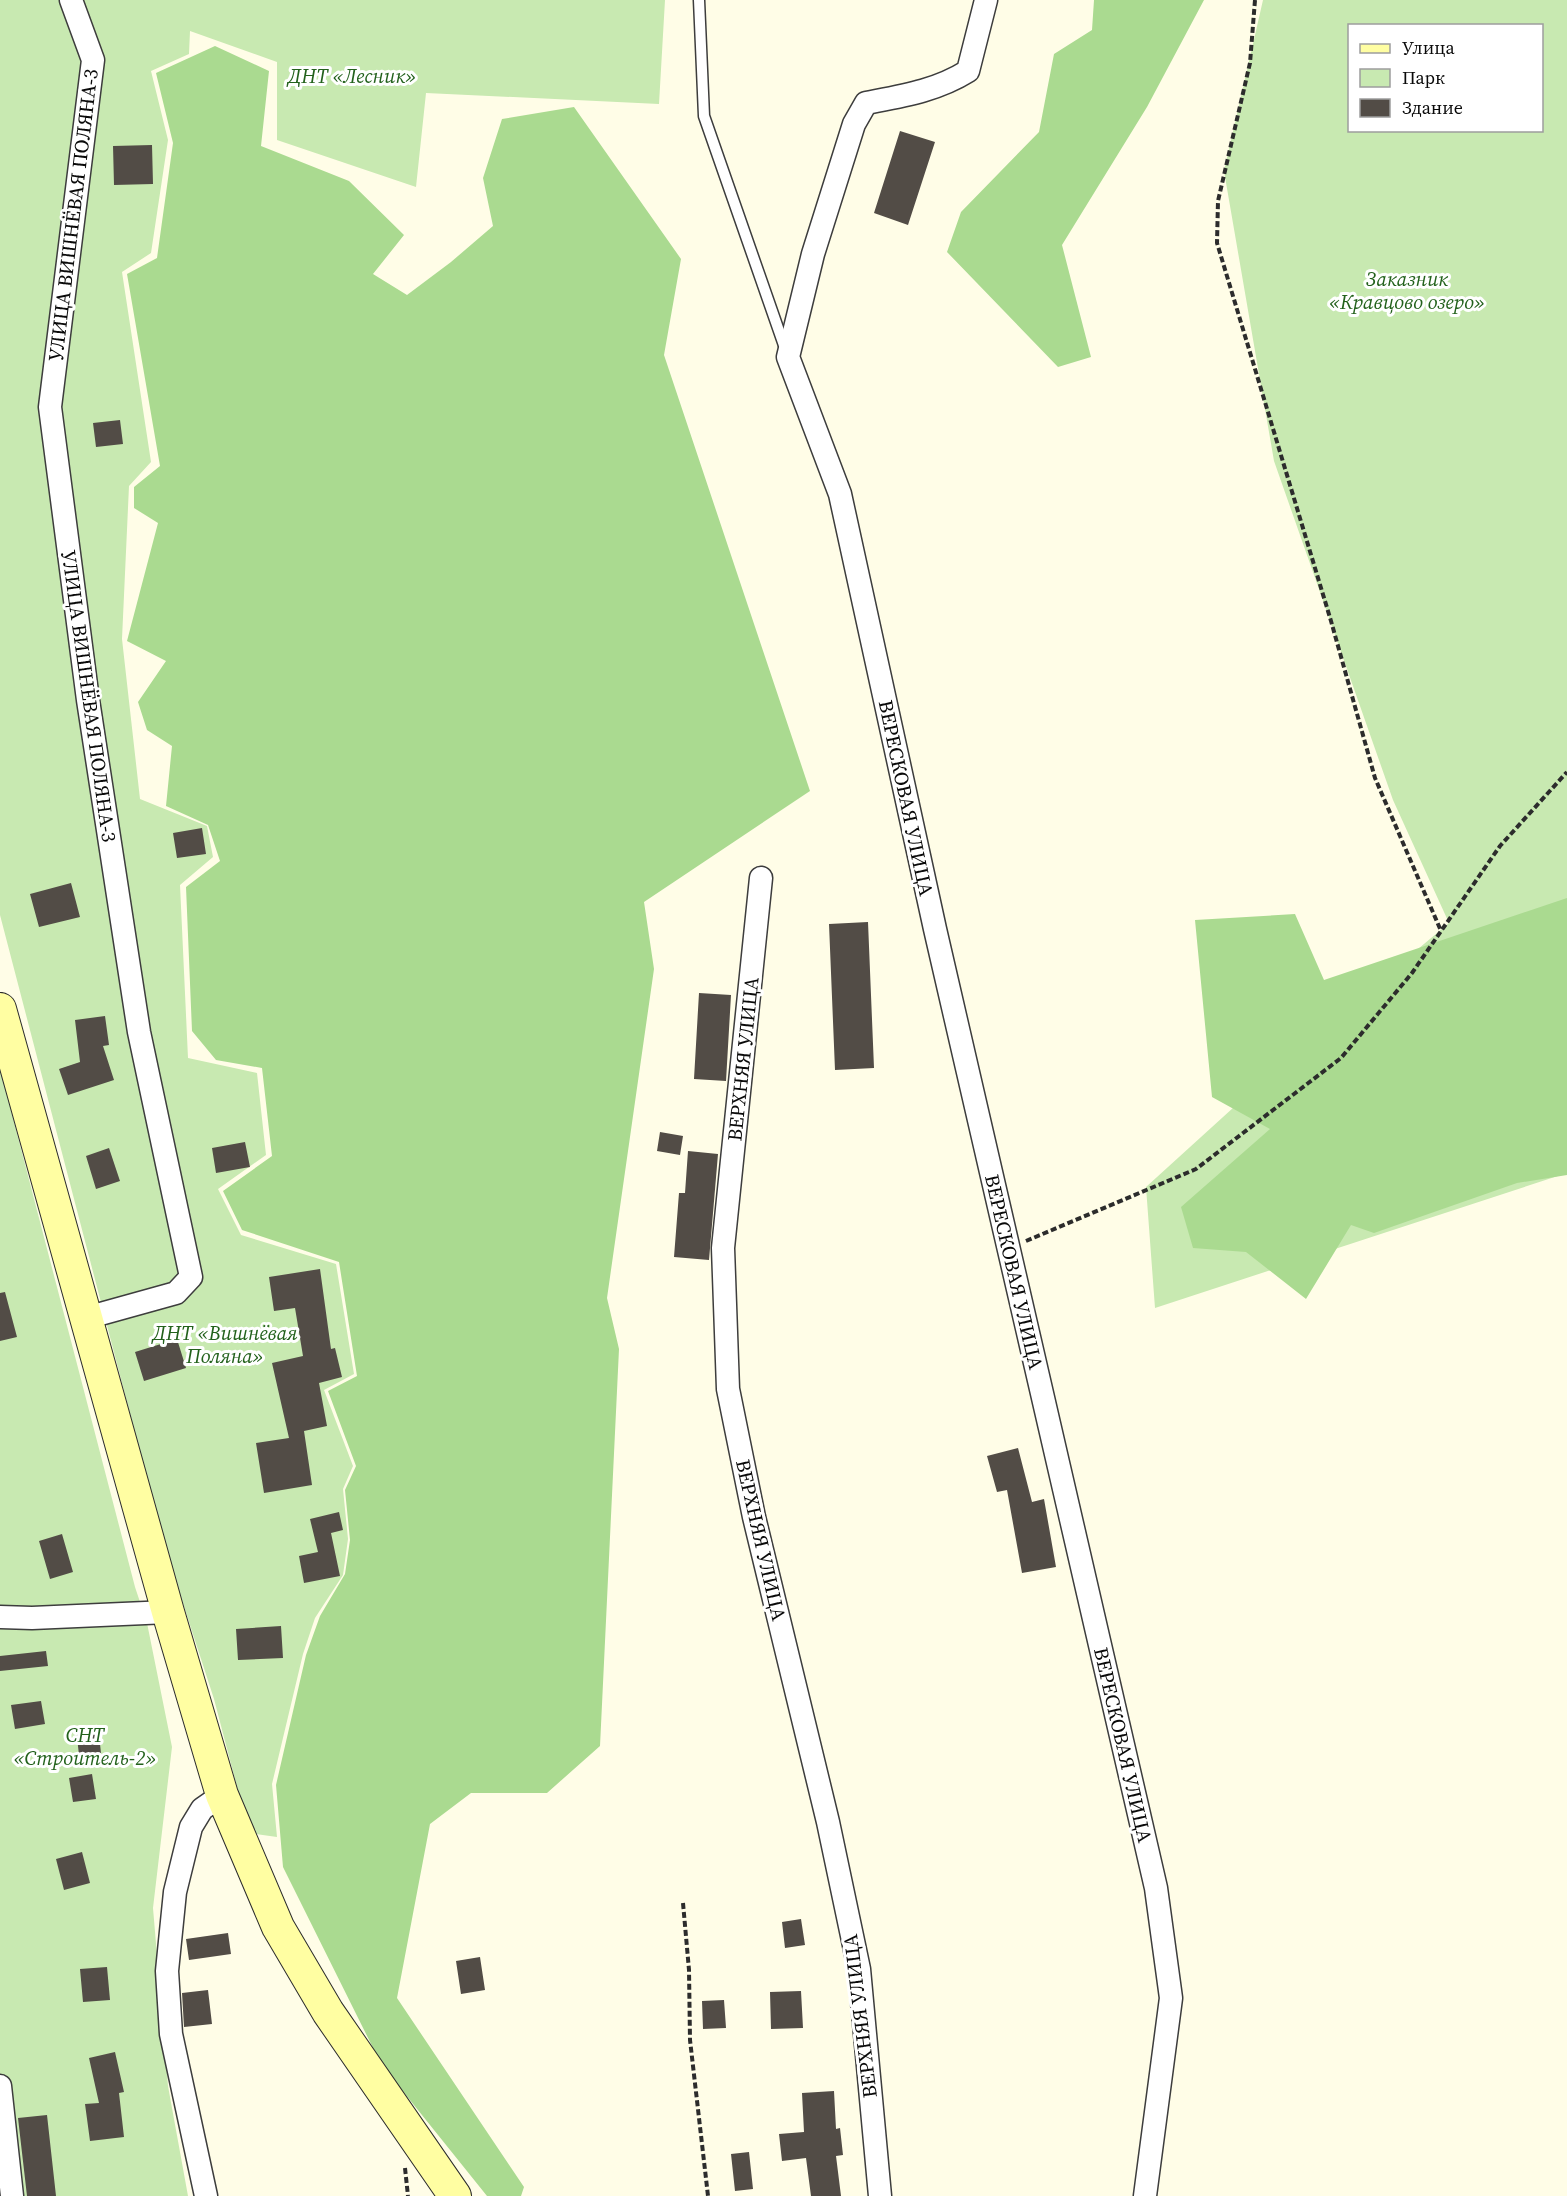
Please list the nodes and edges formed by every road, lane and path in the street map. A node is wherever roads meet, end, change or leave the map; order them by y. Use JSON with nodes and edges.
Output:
{"nodes":[{"id":1,"x":71,"y":0,"type":"edge"},
{"id":2,"x":699,"y":0,"type":"edge"},
{"id":3,"x":986,"y":0,"type":"edge"},
{"id":4,"x":1255,"y":0,"type":"edge"},
{"id":5,"x":788,"y":357,"type":"junction"},
{"id":6,"x":1567,"y":772,"type":"edge"},
{"id":7,"x":761,"y":878,"type":"dead end"},
{"id":8,"x":1441,"y":931,"type":"junction"},
{"id":9,"x":0,"y":1010,"type":"edge"},
{"id":10,"x":1009,"y":1248,"type":"junction"},
{"id":11,"x":86,"y":1318,"type":"junction"},
{"id":12,"x":168,"y":1612,"type":"junction"},
{"id":13,"x":0,"y":1617,"type":"edge"},
{"id":14,"x":222,"y":1795,"type":"junction"},
{"id":15,"x":683,"y":1903,"type":"dead end"},
{"id":16,"x":0,"y":2086,"type":"edge"},
{"id":17,"x":12,"y":2196,"type":"edge"},
{"id":18,"x":206,"y":2196,"type":"edge"},
{"id":19,"x":455,"y":2196,"type":"edge"},
{"id":20,"x":708,"y":2196,"type":"edge"},
{"id":21,"x":879,"y":2196,"type":"edge"},
{"id":22,"x":1145,"y":2196,"type":"edge"}],
"edges":[{"from":1,"to":11,"type":"street","name":"УЛИЦА ВИШНЁВАЯ ПОЛЯНА-3"},
{"from":2,"to":5,"type":"lane"},
{"from":3,"to":5,"type":"street"},
{"from":4,"to":8,"type":"path"},
{"from":5,"to":10,"type":"street","name":"ВЕРЕСКОВАЯ УЛИЦА"},
{"from":6,"to":8,"type":"path"},
{"from":7,"to":21,"type":"street","name":"ВЕРХНЯЯ УЛИЦА"},
{"from":8,"to":10,"type":"path"},
{"from":9,"to":11,"type":"main road"},
{"from":10,"to":22,"type":"street","name":"ВЕРЕСКОВАЯ УЛИЦА"},
{"from":11,"to":12,"type":"main road"},
{"from":12,"to":13,"type":"street"},
{"from":12,"to":14,"type":"main road"},
{"from":14,"to":18,"type":"street"},
{"from":14,"to":19,"type":"main road"},
{"from":15,"to":20,"type":"path"},
{"from":16,"to":17,"type":"street"}]}
